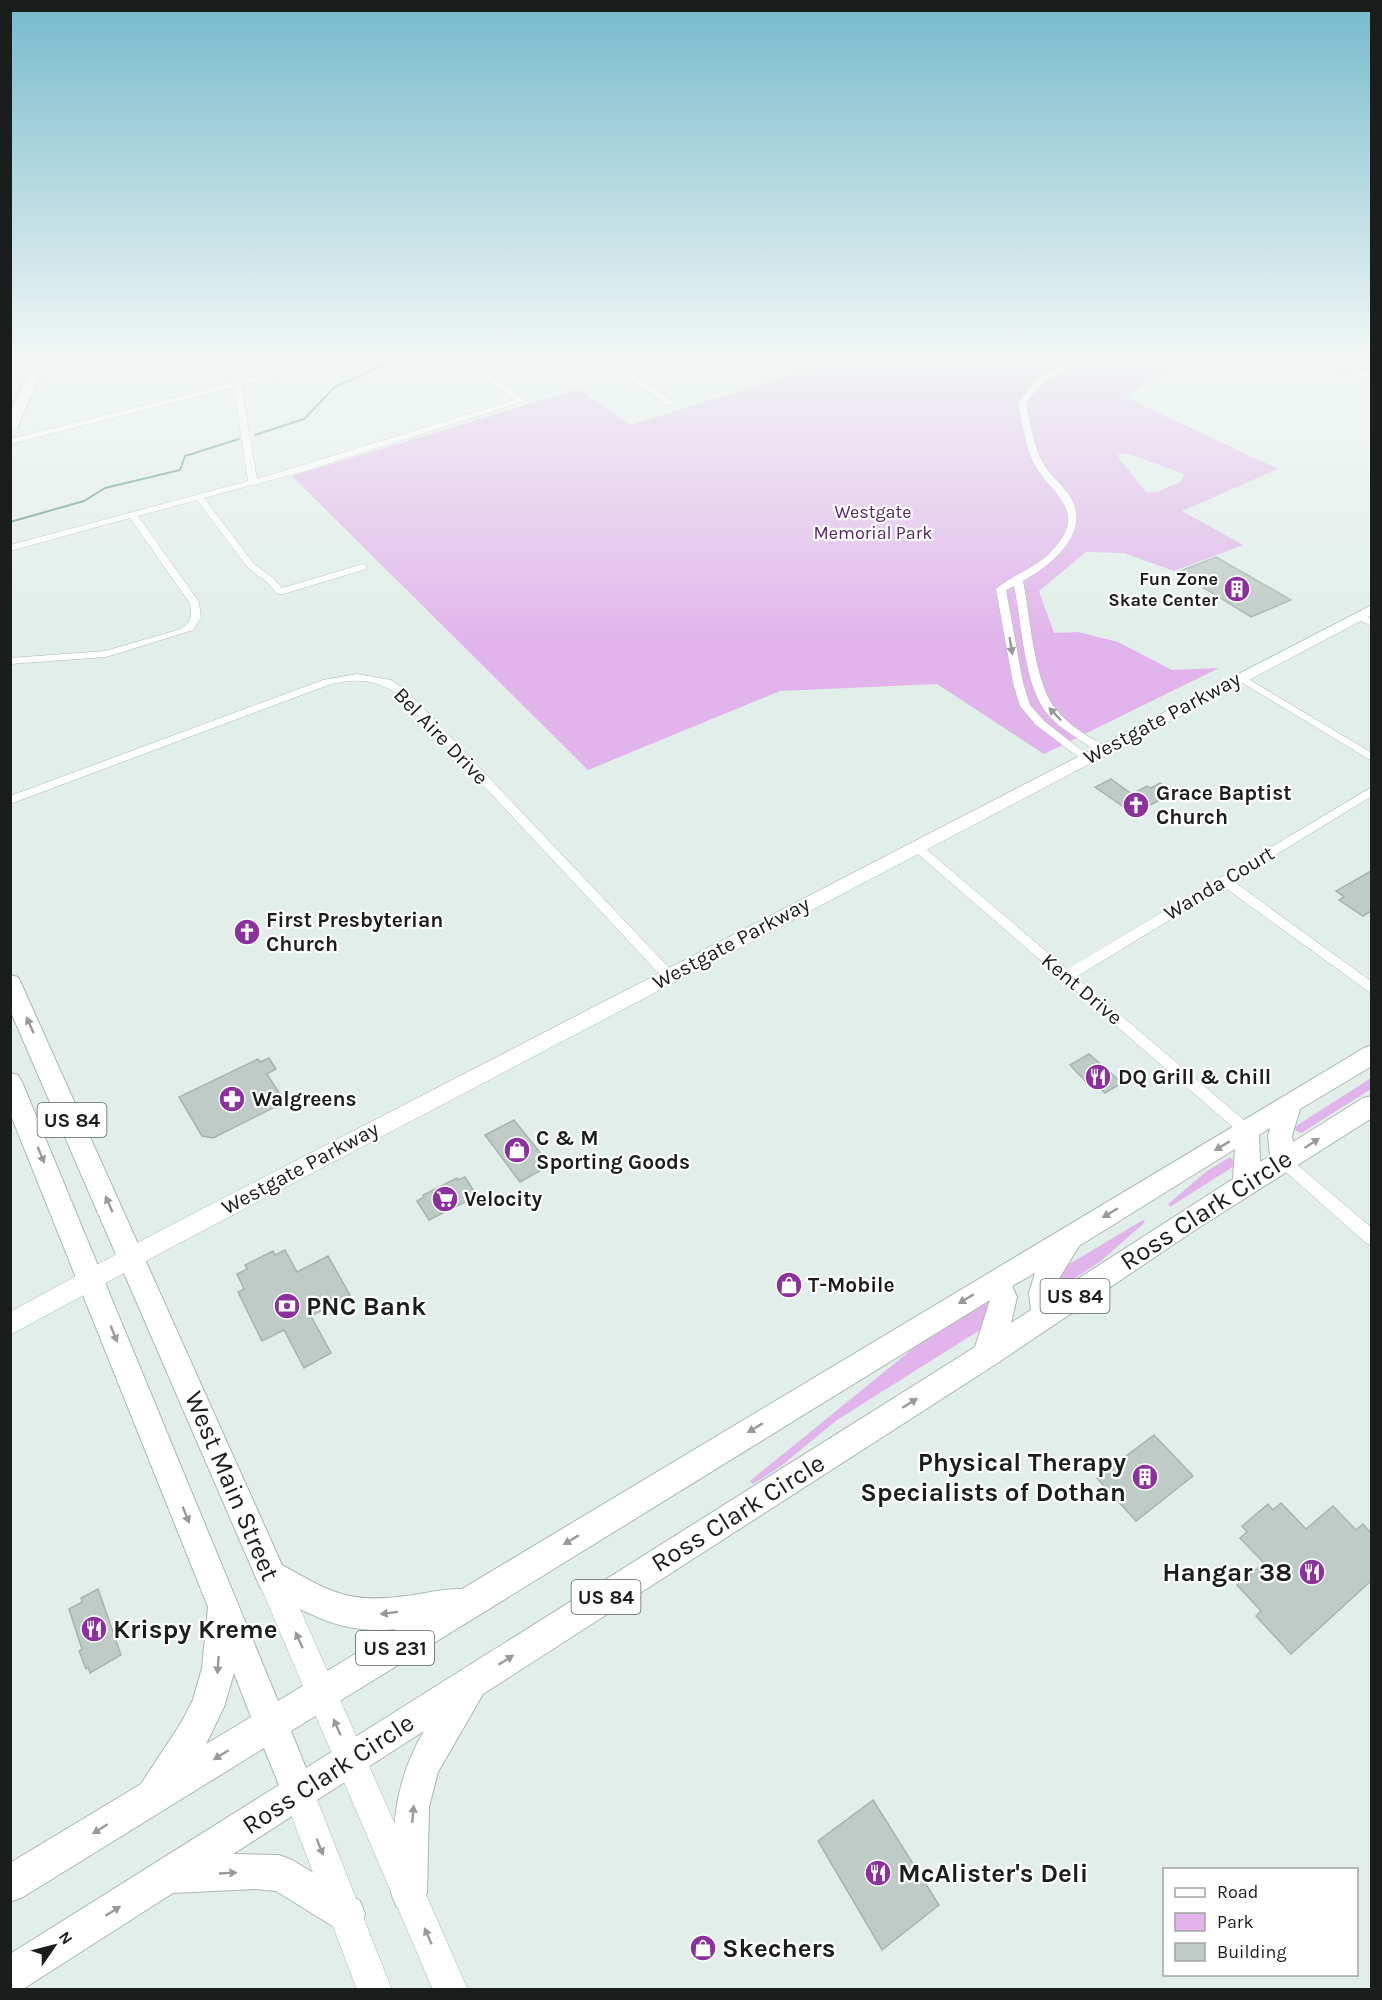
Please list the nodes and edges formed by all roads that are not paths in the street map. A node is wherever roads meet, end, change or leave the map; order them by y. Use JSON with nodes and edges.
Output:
{"nodes":[{"id":1,"x":248,"y":451,"type":"edge"},
{"id":2,"x":362,"y":451,"type":"edge"},
{"id":3,"x":1035,"y":451,"type":"edge"},
{"id":4,"x":253,"y":482,"type":"junction"},
{"id":5,"x":199,"y":497,"type":"junction"},
{"id":6,"x":132,"y":515,"type":"junction"},
{"id":7,"x":10,"y":548,"type":"edge"},
{"id":8,"x":363,"y":567,"type":"dead end"},
{"id":9,"x":1018,"y":581,"type":"junction"},
{"id":10,"x":1367,"y":616,"type":"edge"},
{"id":11,"x":10,"y":661,"type":"edge"},
{"id":12,"x":1240,"y":677,"type":"junction"},
{"id":13,"x":1102,"y":749,"type":"junction"},
{"id":14,"x":1085,"y":758,"type":"junction"},
{"id":15,"x":1371,"y":758,"type":"edge"},
{"id":16,"x":1371,"y":791,"type":"edge"},
{"id":17,"x":10,"y":800,"type":"edge"},
{"id":18,"x":916,"y":847,"type":"junction"},
{"id":19,"x":1223,"y":880,"type":"junction"},
{"id":20,"x":669,"y":976,"type":"junction"},
{"id":21,"x":1067,"y":976,"type":"junction"},
{"id":22,"x":10,"y":983,"type":"edge"},
{"id":23,"x":1371,"y":988,"type":"edge"},
{"id":24,"x":1371,"y":1054,"type":"edge"},
{"id":25,"x":10,"y":1082,"type":"edge"},
{"id":26,"x":1290,"y":1104,"type":"junction"},
{"id":27,"x":1371,"y":1105,"type":"edge"},
{"id":28,"x":1247,"y":1131,"type":"junction"},
{"id":29,"x":1283,"y":1161,"type":"junction"},
{"id":30,"x":1245,"y":1185,"type":"junction"},
{"id":31,"x":1070,"y":1237,"type":"junction"},
{"id":32,"x":1371,"y":1238,"type":"edge"},
{"id":33,"x":133,"y":1257,"type":"junction"},
{"id":34,"x":92,"y":1280,"type":"junction"},
{"id":35,"x":996,"y":1281,"type":"junction"},
{"id":36,"x":1046,"y":1315,"type":"junction"},
{"id":37,"x":10,"y":1323,"type":"edge"},
{"id":38,"x":986,"y":1354,"type":"junction"},
{"id":39,"x":271,"y":1576,"type":"junction"},
{"id":40,"x":468,"y":1603,"type":"junction"},
{"id":41,"x":223,"y":1606,"type":"junction"},
{"id":42,"x":472,"y":1682,"type":"junction"},
{"id":43,"x":322,"y":1693,"type":"junction"},
{"id":44,"x":271,"y":1724,"type":"junction"},
{"id":45,"x":351,"y":1760,"type":"junction"},
{"id":46,"x":299,"y":1793,"type":"junction"},
{"id":47,"x":150,"y":1798,"type":"junction"},
{"id":48,"x":170,"y":1875,"type":"junction"},
{"id":49,"x":10,"y":1884,"type":"edge"},
{"id":50,"x":409,"y":1893,"type":"junction"},
{"id":51,"x":347,"y":1914,"type":"junction"},
{"id":52,"x":10,"y":1976,"type":"edge"},
{"id":53,"x":375,"y":1989,"type":"edge"},
{"id":54,"x":451,"y":1989,"type":"edge"}],
"edges":[{"from":1,"to":4,"type":"street"},
{"from":2,"to":4,"type":"street"},
{"from":3,"to":9,"type":"street"},
{"from":4,"to":5,"type":"street"},
{"from":5,"to":6,"type":"street"},
{"from":5,"to":8,"type":"street"},
{"from":6,"to":7,"type":"street"},
{"from":6,"to":11,"type":"street"},
{"from":13,"to":9,"type":"street","one_way":true},
{"from":9,"to":14,"type":"street","one_way":true},
{"from":10,"to":12,"type":"main road","name":"Westgate Parkway"},
{"from":12,"to":13,"type":"main road","name":"Westgate Parkway"},
{"from":12,"to":15,"type":"street"},
{"from":13,"to":14,"type":"main road","name":"Westgate Parkway"},
{"from":14,"to":18,"type":"main road","name":"Westgate Parkway"},
{"from":16,"to":19,"type":"street","name":"Wanda Court"},
{"from":17,"to":20,"type":"street","name":"Bel Aire Drive"},
{"from":18,"to":20,"type":"main road","name":"Westgate Parkway"},
{"from":18,"to":21,"type":"street","name":"Kent Drive"},
{"from":19,"to":21,"type":"street","name":"Wanda Court"},
{"from":19,"to":23,"type":"street"},
{"from":20,"to":33,"type":"main road","name":"Westgate Parkway"},
{"from":21,"to":28,"type":"street","name":"Kent Drive"},
{"from":33,"to":22,"type":"highway","name":"West Main Street","number":"US 84","one_way":true},
{"from":24,"to":26,"type":"highway","name":"Ross Clark Circle","number":"US 84"},
{"from":25,"to":34,"type":"highway","number":"US 84","one_way":true},
{"from":26,"to":28,"type":"highway","name":"Ross Clark Circle","number":"US 84"},
{"from":26,"to":29,"type":"highway"},
{"from":29,"to":27,"type":"highway","name":"Ross Clark Circle","number":"US 84","one_way":true},
{"from":28,"to":30,"type":"highway"},
{"from":28,"to":31,"type":"highway","name":"Ross Clark Circle","number":"US 84","one_way":true},
{"from":29,"to":30,"type":"highway","name":"Ross Clark Circle","number":"US 84"},
{"from":29,"to":32,"type":"street"},
{"from":30,"to":36,"type":"highway","name":"Ross Clark Circle","number":"US 84"},
{"from":31,"to":35,"type":"highway","name":"Ross Clark Circle","number":"US 84"},
{"from":31,"to":36,"type":"highway"},
{"from":33,"to":34,"type":"main road","name":"Westgate Parkway"},
{"from":33,"to":39,"type":"highway","name":"West Main Street","number":"US 84"},
{"from":34,"to":37,"type":"main road","name":"Westgate Parkway"},
{"from":34,"to":41,"type":"highway","number":"US 84","one_way":true},
{"from":35,"to":38,"type":"highway"},
{"from":35,"to":40,"type":"highway","name":"Ross Clark Circle","number":"US 84","one_way":true},
{"from":36,"to":38,"type":"highway","name":"Ross Clark Circle","number":"US 84"},
{"from":42,"to":38,"type":"highway","name":"Ross Clark Circle","number":"US 84","one_way":true},
{"from":40,"to":39,"type":"highway","number":"US 84","one_way":true},
{"from":43,"to":39,"type":"main road","name":"West Main Street","one_way":true},
{"from":40,"to":43,"type":"highway","name":"Ross Clark Circle","number":"US 231"},
{"from":41,"to":44,"type":"highway","number":"US 84"},
{"from":41,"to":47,"type":"highway","one_way":true},
{"from":42,"to":45,"type":"highway","name":"Ross Clark Circle","number":"US 84"},
{"from":50,"to":42,"type":"highway","one_way":true},
{"from":43,"to":44,"type":"highway","name":"Ross Clark Circle","number":"US 231"},
{"from":45,"to":43,"type":"main road","name":"West Main Street","one_way":true},
{"from":44,"to":46,"type":"highway","number":"US 84"},
{"from":44,"to":47,"type":"highway","name":"Ross Clark Circle","number":"US 231","one_way":true},
{"from":45,"to":46,"type":"highway","name":"Ross Clark Circle","number":"US 84"},
{"from":45,"to":50,"type":"main road","name":"West Main Street"},
{"from":46,"to":48,"type":"highway","name":"Ross Clark Circle"},
{"from":46,"to":51,"type":"main road","one_way":true},
{"from":47,"to":49,"type":"highway","name":"Ross Clark Circle","number":"US 231","one_way":true},
{"from":48,"to":51,"type":"highway","one_way":true},
{"from":52,"to":48,"type":"highway","name":"Ross Clark Circle","one_way":true},
{"from":54,"to":50,"type":"main road","name":"West Main Street","one_way":true},
{"from":51,"to":53,"type":"main road"}]}
